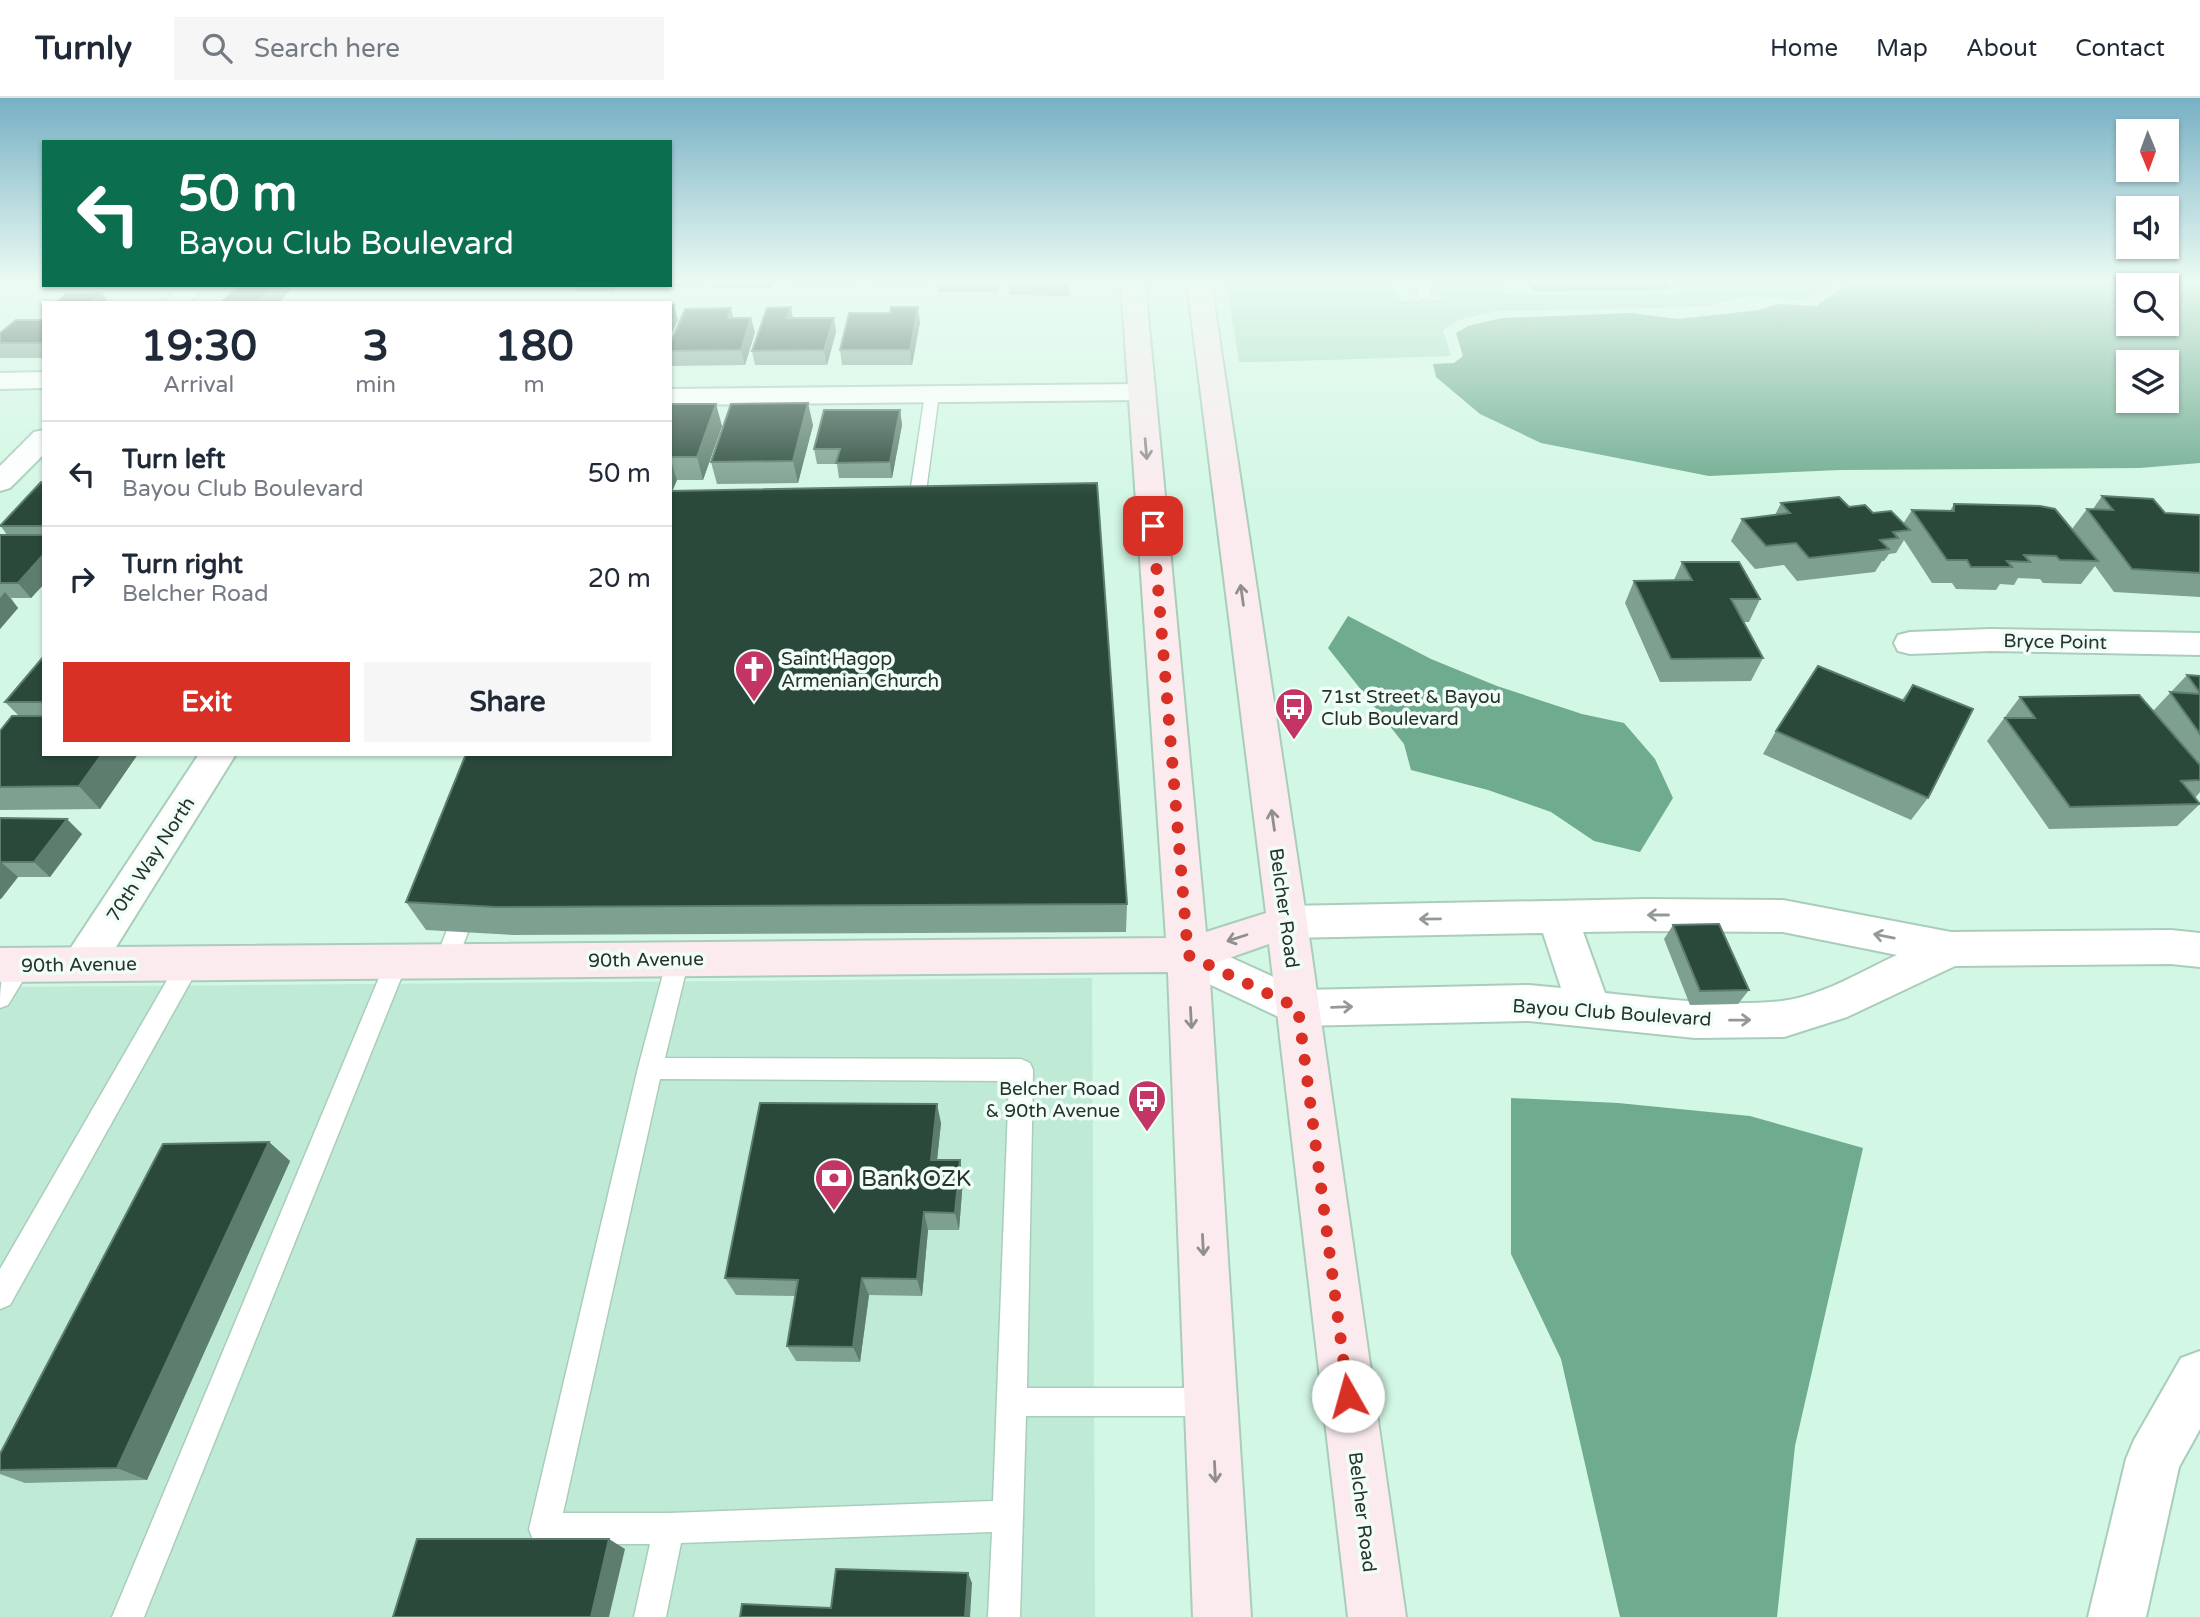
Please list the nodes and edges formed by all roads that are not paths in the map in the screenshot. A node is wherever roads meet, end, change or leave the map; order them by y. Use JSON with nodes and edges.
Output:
{"nodes":[{"id":1,"x":1139,"y":354,"type":"edge"},
{"id":2,"x":1209,"y":354,"type":"edge"},
{"id":3,"x":42,"y":380,"type":"edge"},
{"id":4,"x":0,"y":381,"type":"edge"},
{"id":5,"x":1142,"y":393,"type":"junction"},
{"id":6,"x":932,"y":394,"type":"junction"},
{"id":7,"x":672,"y":397,"type":"edge"},
{"id":8,"x":42,"y":440,"type":"edge"},
{"id":9,"x":0,"y":482,"type":"edge"},
{"id":10,"x":933,"y":529,"type":"edge"},
{"id":11,"x":1910,"y":643,"type":"dead end"},
{"id":12,"x":2200,"y":644,"type":"edge"},
{"id":13,"x":217,"y":756,"type":"edge"},
{"id":14,"x":477,"y":883,"type":"edge"},
{"id":15,"x":1559,"y":917,"type":"junction"},
{"id":16,"x":1287,"y":922,"type":"junction"},
{"id":17,"x":1951,"y":949,"type":"junction"},
{"id":18,"x":2200,"y":950,"type":"edge"},
{"id":19,"x":1188,"y":955,"type":"junction"},
{"id":20,"x":678,"y":959,"type":"junction"},
{"id":21,"x":397,"y":961,"type":"junction"},
{"id":22,"x":446,"y":961,"type":"junction"},
{"id":23,"x":189,"y":963,"type":"junction"},
{"id":24,"x":83,"y":964,"type":"junction"},
{"id":25,"x":11,"y":965,"type":"edge"},
{"id":26,"x":0,"y":998,"type":"edge"},
{"id":27,"x":1298,"y":1008,"type":"junction"},
{"id":28,"x":1588,"y":1009,"type":"junction"},
{"id":29,"x":650,"y":1068,"type":"junction"},
{"id":30,"x":0,"y":1295,"type":"edge"},
{"id":31,"x":2200,"y":1377,"type":"edge"},
{"id":32,"x":1012,"y":1402,"type":"junction"},
{"id":33,"x":1211,"y":1402,"type":"junction"},
{"id":34,"x":1007,"y":1516,"type":"junction"},
{"id":35,"x":669,"y":1528,"type":"junction"},
{"id":36,"x":128,"y":1617,"type":"edge"},
{"id":37,"x":650,"y":1617,"type":"edge"},
{"id":38,"x":1004,"y":1617,"type":"edge"},
{"id":39,"x":1222,"y":1617,"type":"edge"},
{"id":40,"x":1377,"y":1617,"type":"edge"},
{"id":41,"x":2117,"y":1617,"type":"edge"}],
"edges":[{"from":1,"to":5,"type":"main road"},
{"from":16,"to":2,"type":"main road","name":"Belcher Road","one_way":true},
{"from":3,"to":4,"type":"street"},
{"from":5,"to":6,"type":"street"},
{"from":5,"to":19,"type":"main road","one_way":true},
{"from":6,"to":7,"type":"street"},
{"from":6,"to":10,"type":"lane"},
{"from":8,"to":9,"type":"street"},
{"from":11,"to":12,"type":"street","name":"Bryce Point"},
{"from":13,"to":24,"type":"street","name":"70th Way North"},
{"from":14,"to":22,"type":"lane"},
{"from":15,"to":16,"type":"street","name":"Bayou Club Boulevard","one_way":true},
{"from":17,"to":15,"type":"street","name":"Bayou Club Boulevard","one_way":true},
{"from":15,"to":28,"type":"street"},
{"from":16,"to":19,"type":"main road","name":"90th Avenue","one_way":true},
{"from":16,"to":27,"type":"main road","name":"Belcher Road"},
{"from":17,"to":18,"type":"street","name":"Bayou Club Boulevard"},
{"from":28,"to":17,"type":"street","name":"Bayou Club Boulevard","one_way":true},
{"from":19,"to":20,"type":"main road","name":"90th Avenue"},
{"from":19,"to":27,"type":"street","name":"Bayou Club Boulevard"},
{"from":19,"to":33,"type":"main road","one_way":true},
{"from":20,"to":22,"type":"main road","name":"90th Avenue"},
{"from":20,"to":29,"type":"lane"},
{"from":21,"to":22,"type":"main road","name":"90th Avenue"},
{"from":21,"to":23,"type":"main road","name":"90th Avenue"},
{"from":21,"to":36,"type":"lane"},
{"from":23,"to":24,"type":"main road","name":"90th Avenue"},
{"from":23,"to":30,"type":"lane"},
{"from":24,"to":25,"type":"main road","name":"90th Avenue"},
{"from":25,"to":26,"type":"lane"},
{"from":27,"to":28,"type":"street","name":"Bayou Club Boulevard","one_way":true},
{"from":27,"to":40,"type":"main road","name":"Belcher Road"},
{"from":29,"to":32,"type":"lane"},
{"from":29,"to":35,"type":"lane"},
{"from":31,"to":41,"type":"street"},
{"from":32,"to":33,"type":"lane"},
{"from":32,"to":34,"type":"lane"},
{"from":33,"to":39,"type":"main road","one_way":true},
{"from":34,"to":35,"type":"lane"},
{"from":34,"to":38,"type":"lane"},
{"from":35,"to":37,"type":"lane"}]}
